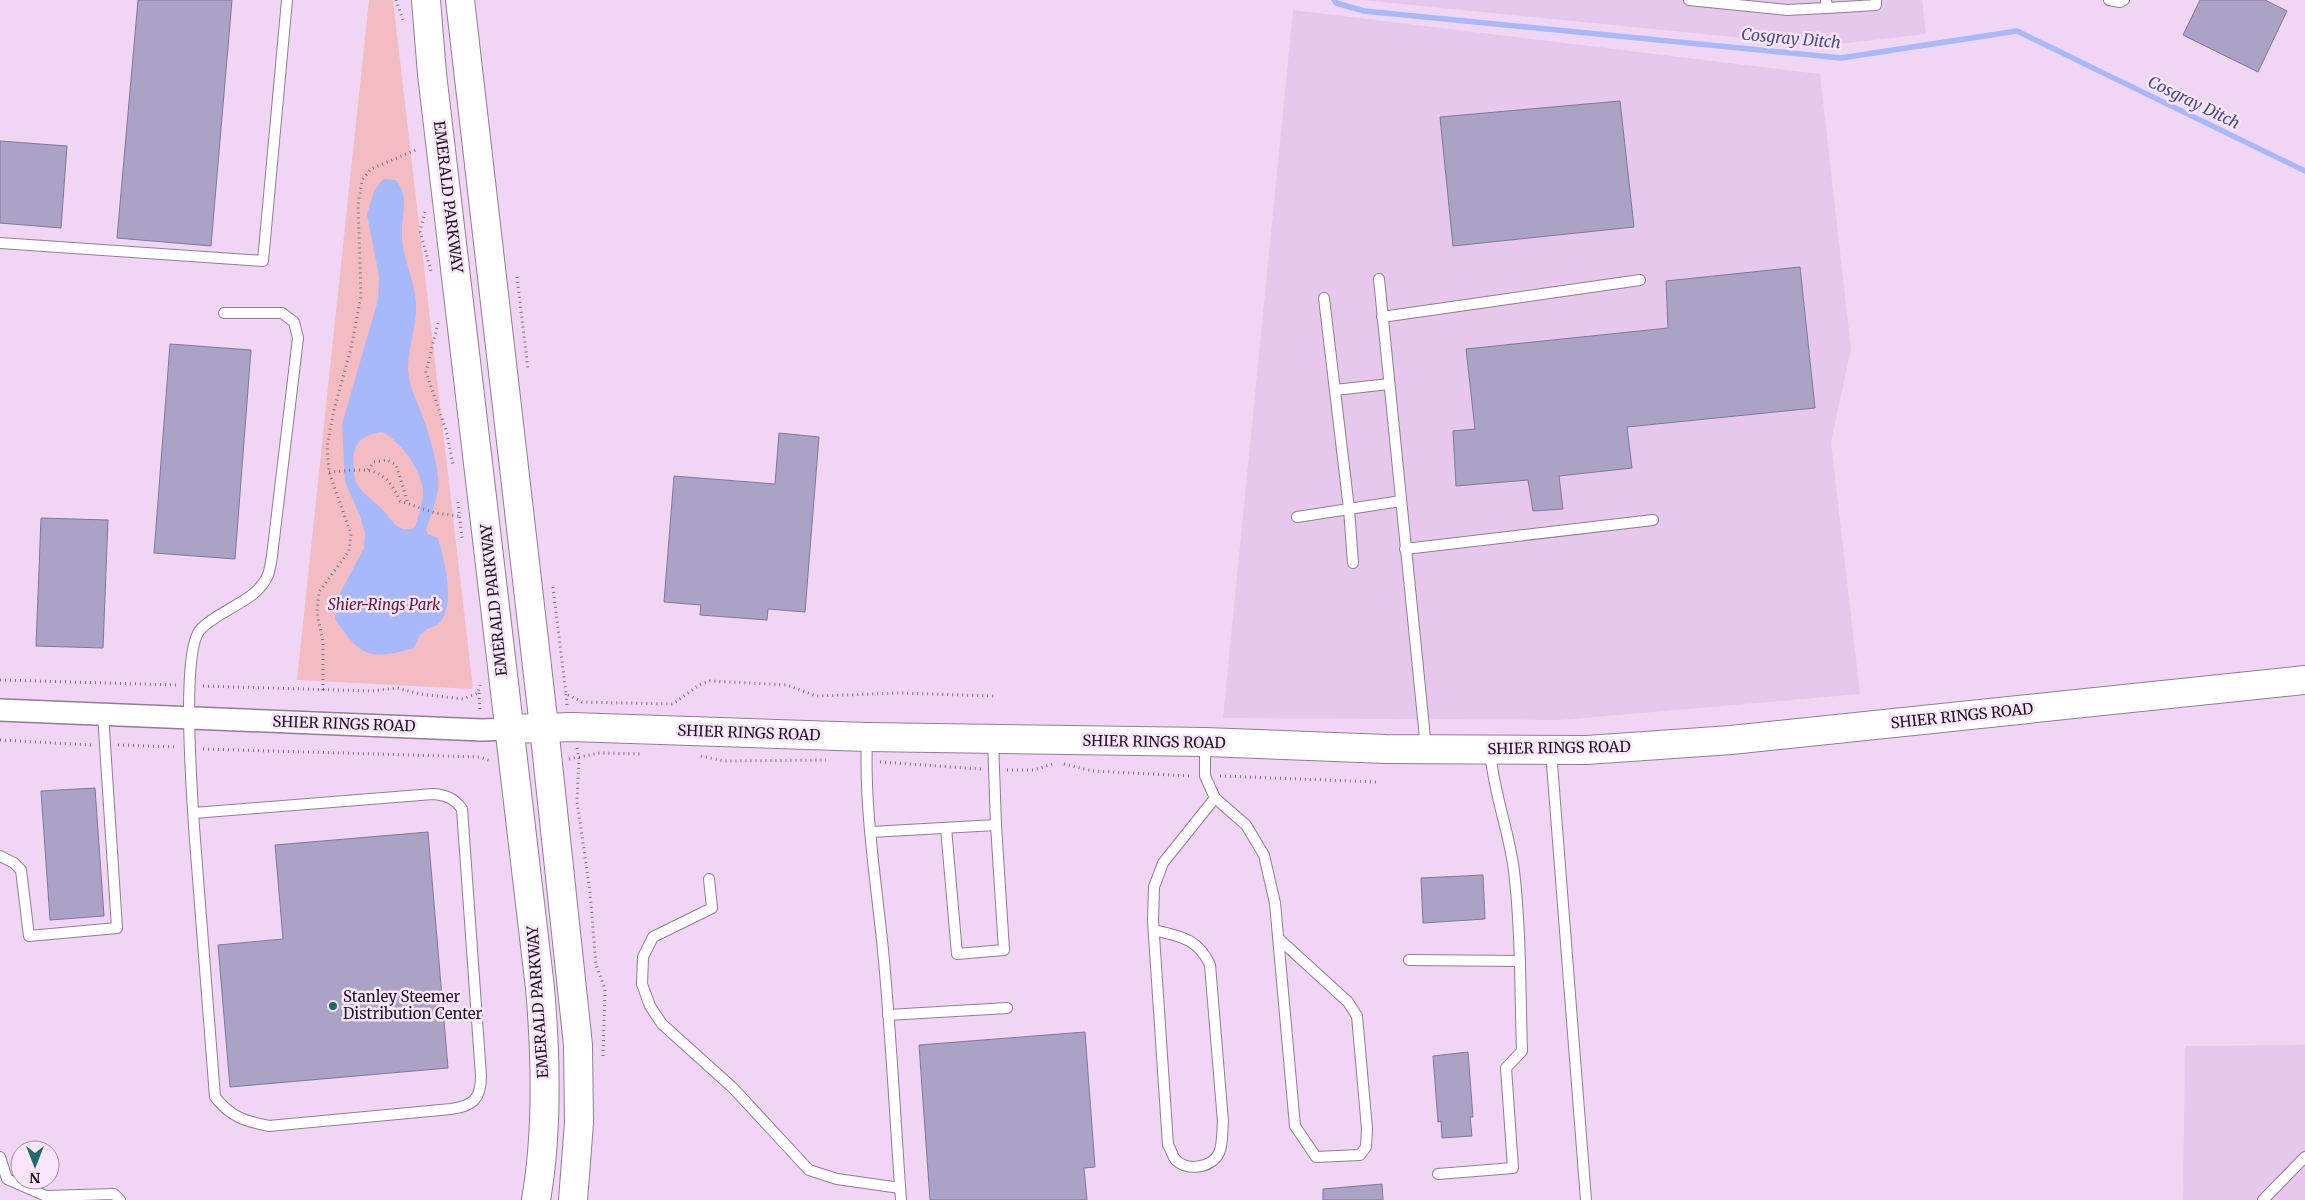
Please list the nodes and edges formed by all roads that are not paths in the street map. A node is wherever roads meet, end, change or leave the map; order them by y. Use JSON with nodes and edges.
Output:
{"nodes":[{"id":1,"x":287,"y":0,"type":"edge"},
{"id":2,"x":426,"y":0,"type":"edge"},
{"id":3,"x":460,"y":0,"type":"edge"},
{"id":4,"x":1689,"y":0,"type":"edge"},
{"id":5,"x":1876,"y":0,"type":"edge"},
{"id":6,"x":2109,"y":0,"type":"edge"},
{"id":7,"x":2124,"y":0,"type":"edge"},
{"id":8,"x":1827,"y":4,"type":"edge"},
{"id":9,"x":0,"y":243,"type":"edge"},
{"id":10,"x":1379,"y":279,"type":"dead end"},
{"id":11,"x":1640,"y":280,"type":"dead end"},
{"id":12,"x":1324,"y":298,"type":"dead end"},
{"id":13,"x":224,"y":313,"type":"dead end"},
{"id":14,"x":1382,"y":317,"type":"junction"},
{"id":15,"x":1389,"y":384,"type":"junction"},
{"id":16,"x":1335,"y":390,"type":"junction"},
{"id":17,"x":1401,"y":501,"type":"junction"},
{"id":18,"x":1349,"y":509,"type":"junction"},
{"id":19,"x":1297,"y":517,"type":"dead end"},
{"id":20,"x":1653,"y":520,"type":"dead end"},
{"id":21,"x":1406,"y":549,"type":"junction"},
{"id":22,"x":1353,"y":563,"type":"dead end"},
{"id":23,"x":2305,"y":680,"type":"edge"},
{"id":24,"x":0,"y":710,"type":"edge"},
{"id":25,"x":103,"y":714,"type":"junction"},
{"id":26,"x":189,"y":718,"type":"junction"},
{"id":27,"x":544,"y":727,"type":"junction"},
{"id":28,"x":509,"y":729,"type":"junction"},
{"id":29,"x":867,"y":736,"type":"junction"},
{"id":30,"x":993,"y":740,"type":"junction"},
{"id":31,"x":1205,"y":742,"type":"junction"},
{"id":32,"x":1426,"y":749,"type":"junction"},
{"id":33,"x":1490,"y":749,"type":"junction"},
{"id":34,"x":1551,"y":750,"type":"junction"},
{"id":35,"x":1215,"y":798,"type":"junction"},
{"id":36,"x":194,"y":813,"type":"junction"},
{"id":37,"x":996,"y":825,"type":"junction"},
{"id":38,"x":946,"y":828,"type":"junction"},
{"id":39,"x":871,"y":832,"type":"junction"},
{"id":40,"x":0,"y":856,"type":"edge"},
{"id":41,"x":710,"y":879,"type":"dead end"},
{"id":42,"x":1154,"y":930,"type":"junction"},
{"id":43,"x":1278,"y":938,"type":"junction"},
{"id":44,"x":1409,"y":960,"type":"dead end"},
{"id":45,"x":1520,"y":961,"type":"junction"},
{"id":46,"x":1007,"y":1008,"type":"dead end"},
{"id":47,"x":888,"y":1015,"type":"junction"},
{"id":48,"x":0,"y":1157,"type":"edge"},
{"id":49,"x":2305,"y":1157,"type":"edge"},
{"id":50,"x":1438,"y":1174,"type":"dead end"},
{"id":51,"x":7,"y":1179,"type":"junction"},
{"id":52,"x":0,"y":1188,"type":"edge"},
{"id":53,"x":900,"y":1188,"type":"junction"},
{"id":54,"x":120,"y":1200,"type":"edge"},
{"id":55,"x":536,"y":1200,"type":"edge"},
{"id":56,"x":574,"y":1200,"type":"edge"},
{"id":57,"x":901,"y":1200,"type":"edge"},
{"id":58,"x":1586,"y":1200,"type":"edge"},
{"id":59,"x":2263,"y":1200,"type":"edge"}],
"edges":[{"from":1,"to":9,"type":"lane"},
{"from":2,"to":28,"type":"main road","name":"EMERALD PARKWAY"},
{"from":3,"to":27,"type":"main road","name":"EMERALD PARKWAY"},
{"from":4,"to":8,"type":"lane"},
{"from":5,"to":8,"type":"lane"},
{"from":6,"to":7,"type":"lane"},
{"from":10,"to":14,"type":"lane"},
{"from":11,"to":14,"type":"lane"},
{"from":12,"to":16,"type":"lane"},
{"from":13,"to":26,"type":"lane"},
{"from":14,"to":15,"type":"lane"},
{"from":15,"to":16,"type":"lane"},
{"from":15,"to":17,"type":"lane"},
{"from":16,"to":18,"type":"lane"},
{"from":17,"to":18,"type":"lane"},
{"from":17,"to":21,"type":"lane"},
{"from":18,"to":19,"type":"lane"},
{"from":18,"to":22,"type":"lane"},
{"from":20,"to":21,"type":"lane"},
{"from":21,"to":32,"type":"lane"},
{"from":23,"to":34,"type":"main road","name":"SHIER RINGS ROAD"},
{"from":24,"to":25,"type":"street","name":"SHIER RINGS ROAD"},
{"from":25,"to":26,"type":"street","name":"SHIER RINGS ROAD"},
{"from":25,"to":40,"type":"lane"},
{"from":26,"to":28,"type":"street","name":"SHIER RINGS ROAD"},
{"from":26,"to":36,"type":"lane"},
{"from":27,"to":28,"type":"main road","name":"SHIER RINGS ROAD"},
{"from":27,"to":29,"type":"main road","name":"SHIER RINGS ROAD"},
{"from":27,"to":56,"type":"main road","name":"EMERALD PARKWAY"},
{"from":28,"to":55,"type":"main road","name":"EMERALD PARKWAY"},
{"from":29,"to":30,"type":"main road","name":"SHIER RINGS ROAD"},
{"from":29,"to":39,"type":"lane"},
{"from":30,"to":31,"type":"main road","name":"SHIER RINGS ROAD"},
{"from":30,"to":37,"type":"lane"},
{"from":31,"to":32,"type":"main road","name":"SHIER RINGS ROAD"},
{"from":31,"to":35,"type":"lane"},
{"from":32,"to":33,"type":"main road","name":"SHIER RINGS ROAD"},
{"from":33,"to":34,"type":"main road","name":"SHIER RINGS ROAD"},
{"from":33,"to":45,"type":"lane"},
{"from":34,"to":58,"type":"lane"},
{"from":35,"to":42,"type":"lane"},
{"from":35,"to":43,"type":"lane"},
{"from":36,"to":36,"type":"lane"},
{"from":37,"to":38,"type":"lane"},
{"from":37,"to":38,"type":"lane"},
{"from":38,"to":39,"type":"lane"},
{"from":39,"to":47,"type":"lane"},
{"from":41,"to":53,"type":"lane"},
{"from":42,"to":42,"type":"lane"},
{"from":43,"to":43,"type":"lane"},
{"from":44,"to":45,"type":"lane"},
{"from":45,"to":50,"type":"lane"},
{"from":46,"to":47,"type":"lane"},
{"from":47,"to":53,"type":"lane"},
{"from":48,"to":51,"type":"lane"},
{"from":49,"to":59,"type":"lane"},
{"from":51,"to":52,"type":"lane"},
{"from":51,"to":54,"type":"lane"},
{"from":53,"to":57,"type":"lane"}]}
